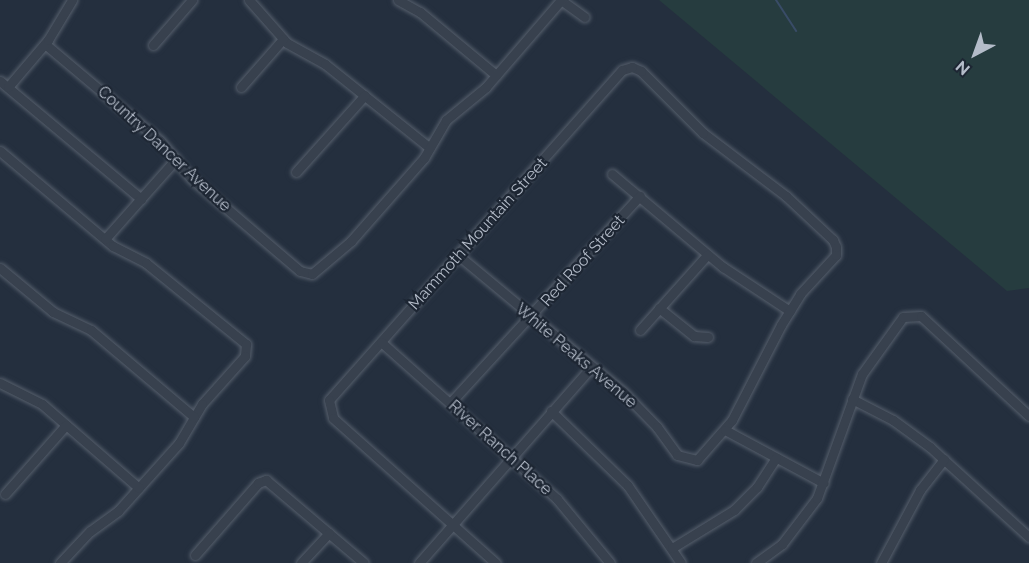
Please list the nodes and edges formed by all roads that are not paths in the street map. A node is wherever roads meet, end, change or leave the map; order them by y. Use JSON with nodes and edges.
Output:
{"nodes":[{"id":1,"x":72,"y":0,"type":"edge"},
{"id":2,"x":192,"y":0,"type":"edge"},
{"id":3,"x":249,"y":0,"type":"edge"},
{"id":4,"x":398,"y":0,"type":"edge"},
{"id":5,"x":561,"y":0,"type":"edge"},
{"id":6,"x":584,"y":17,"type":"dead end"},
{"id":7,"x":283,"y":39,"type":"junction"},
{"id":8,"x":45,"y":44,"type":"junction"},
{"id":9,"x":153,"y":45,"type":"dead end"},
{"id":10,"x":496,"y":75,"type":"junction"},
{"id":11,"x":4,"y":84,"type":"edge"},
{"id":12,"x":241,"y":87,"type":"dead end"},
{"id":13,"x":365,"y":95,"type":"junction"},
{"id":14,"x":430,"y":148,"type":"junction"},
{"id":15,"x":0,"y":151,"type":"edge"},
{"id":16,"x":176,"y":159,"type":"junction"},
{"id":17,"x":296,"y":172,"type":"dead end"},
{"id":18,"x":612,"y":174,"type":"dead end"},
{"id":19,"x":640,"y":196,"type":"junction"},
{"id":20,"x":141,"y":199,"type":"junction"},
{"id":21,"x":105,"y":240,"type":"junction"},
{"id":22,"x":458,"y":255,"type":"junction"},
{"id":23,"x":707,"y":255,"type":"junction"},
{"id":24,"x":0,"y":268,"type":"edge"},
{"id":25,"x":659,"y":308,"type":"junction"},
{"id":26,"x":790,"y":311,"type":"junction"},
{"id":27,"x":531,"y":318,"type":"junction"},
{"id":28,"x":640,"y":330,"type":"dead end"},
{"id":29,"x":708,"y":337,"type":"dead end"},
{"id":30,"x":381,"y":342,"type":"junction"},
{"id":31,"x":591,"y":367,"type":"junction"},
{"id":32,"x":0,"y":383,"type":"edge"},
{"id":33,"x":852,"y":399,"type":"junction"},
{"id":34,"x":450,"y":403,"type":"junction"},
{"id":35,"x":551,"y":411,"type":"junction"},
{"id":36,"x":1029,"y":416,"type":"edge"},
{"id":37,"x":194,"y":417,"type":"junction"},
{"id":38,"x":66,"y":425,"type":"junction"},
{"id":39,"x":725,"y":430,"type":"junction"},
{"id":40,"x":511,"y":457,"type":"junction"},
{"id":41,"x":776,"y":458,"type":"junction"},
{"id":42,"x":944,"y":459,"type":"junction"},
{"id":43,"x":824,"y":483,"type":"junction"},
{"id":44,"x":139,"y":488,"type":"junction"},
{"id":45,"x":5,"y":494,"type":"dead end"},
{"id":46,"x":454,"y":523,"type":"junction"},
{"id":47,"x":329,"y":533,"type":"junction"},
{"id":48,"x":1029,"y":537,"type":"edge"},
{"id":49,"x":672,"y":548,"type":"junction"},
{"id":50,"x":195,"y":555,"type":"dead end"},
{"id":51,"x":60,"y":563,"type":"edge"},
{"id":52,"x":301,"y":563,"type":"edge"},
{"id":53,"x":364,"y":563,"type":"edge"},
{"id":54,"x":419,"y":563,"type":"edge"},
{"id":55,"x":496,"y":563,"type":"edge"},
{"id":56,"x":610,"y":563,"type":"edge"},
{"id":57,"x":681,"y":563,"type":"edge"},
{"id":58,"x":756,"y":563,"type":"edge"},
{"id":59,"x":880,"y":563,"type":"edge"}],
"edges":[{"from":1,"to":8,"type":"street"},
{"from":2,"to":9,"type":"street"},
{"from":3,"to":7,"type":"street"},
{"from":4,"to":10,"type":"street"},
{"from":5,"to":6,"type":"street"},
{"from":5,"to":10,"type":"street"},
{"from":7,"to":12,"type":"street"},
{"from":7,"to":13,"type":"street"},
{"from":8,"to":11,"type":"street"},
{"from":8,"to":16,"type":"street","name":"Country Dancer Avenue"},
{"from":10,"to":14,"type":"street"},
{"from":11,"to":20,"type":"street"},
{"from":13,"to":14,"type":"street"},
{"from":13,"to":17,"type":"street"},
{"from":14,"to":16,"type":"street","name":"Country Dancer Avenue"},
{"from":15,"to":21,"type":"street"},
{"from":16,"to":20,"type":"street"},
{"from":18,"to":19,"type":"street"},
{"from":19,"to":23,"type":"street"},
{"from":19,"to":27,"type":"street","name":"Red Roof Street"},
{"from":20,"to":21,"type":"street"},
{"from":21,"to":37,"type":"street"},
{"from":22,"to":26,"type":"street","name":"Mammoth Mountain Street"},
{"from":22,"to":27,"type":"street","name":"White Peaks Avenue"},
{"from":22,"to":30,"type":"street","name":"Mammoth Mountain Street"},
{"from":23,"to":25,"type":"street"},
{"from":23,"to":26,"type":"street"},
{"from":24,"to":37,"type":"street"},
{"from":25,"to":28,"type":"street"},
{"from":25,"to":29,"type":"street"},
{"from":26,"to":39,"type":"street"},
{"from":27,"to":31,"type":"street","name":"White Peaks Avenue"},
{"from":27,"to":34,"type":"street","name":"Red Roof Street"},
{"from":30,"to":34,"type":"street","name":"River Ranch Place"},
{"from":30,"to":46,"type":"street","name":"Mammoth Mountain Street"},
{"from":31,"to":35,"type":"street"},
{"from":31,"to":39,"type":"street","name":"White Peaks Avenue"},
{"from":32,"to":38,"type":"street"},
{"from":33,"to":36,"type":"street"},
{"from":33,"to":42,"type":"street"},
{"from":33,"to":43,"type":"street"},
{"from":34,"to":40,"type":"street","name":"River Ranch Place"},
{"from":35,"to":40,"type":"street"},
{"from":35,"to":49,"type":"street"},
{"from":37,"to":44,"type":"street"},
{"from":38,"to":44,"type":"street"},
{"from":38,"to":45,"type":"street"},
{"from":39,"to":41,"type":"street"},
{"from":40,"to":46,"type":"street"},
{"from":40,"to":56,"type":"street","name":"River Ranch Place"},
{"from":41,"to":43,"type":"street"},
{"from":41,"to":49,"type":"street"},
{"from":42,"to":48,"type":"street"},
{"from":42,"to":59,"type":"street"},
{"from":43,"to":58,"type":"street"},
{"from":44,"to":51,"type":"street"},
{"from":46,"to":54,"type":"street"},
{"from":46,"to":55,"type":"street"},
{"from":47,"to":50,"type":"street"},
{"from":47,"to":52,"type":"street"},
{"from":47,"to":53,"type":"street"},
{"from":49,"to":57,"type":"street"}]}
